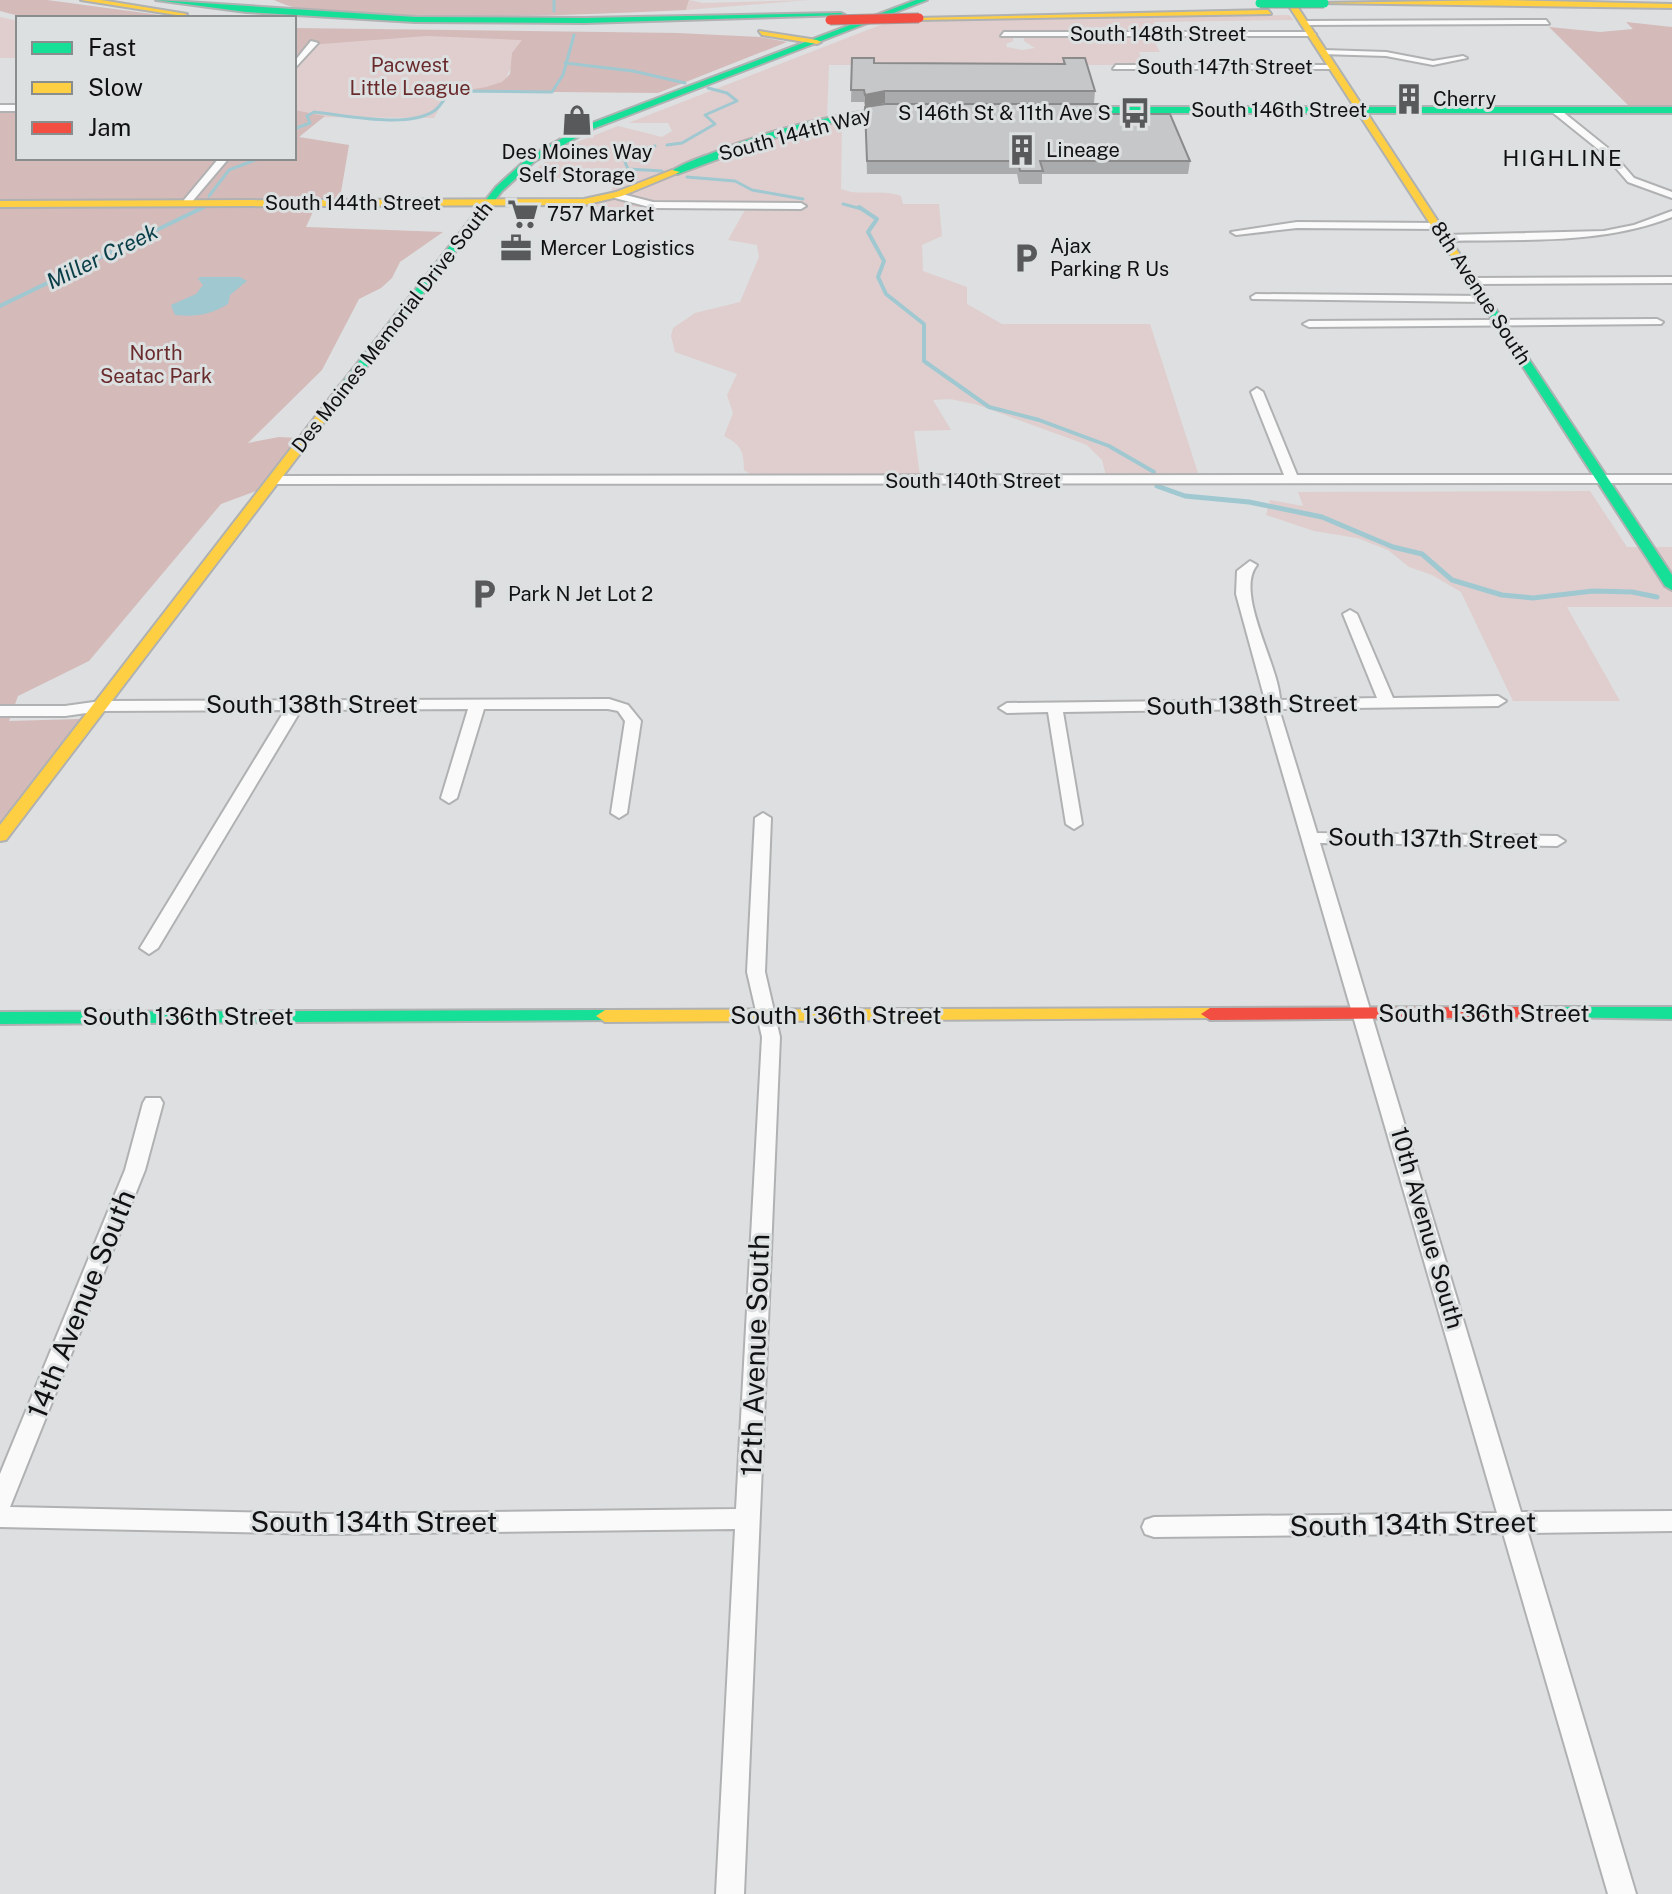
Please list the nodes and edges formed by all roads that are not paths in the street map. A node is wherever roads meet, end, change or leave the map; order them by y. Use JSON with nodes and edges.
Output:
{"nodes":[{"id":1,"x":85,"y":0,"type":"edge"},
{"id":2,"x":160,"y":0,"type":"edge"},
{"id":3,"x":947,"y":0,"type":"edge"},
{"id":4,"x":1289,"y":0,"type":"edge"},
{"id":5,"x":1022,"y":4,"type":"junction"},
{"id":6,"x":921,"y":7,"type":"edge"},
{"id":7,"x":1328,"y":7,"type":"junction"},
{"id":8,"x":1264,"y":8,"type":"junction"},
{"id":9,"x":1672,"y":9,"type":"edge"},
{"id":10,"x":838,"y":12,"type":"edge"},
{"id":11,"x":213,"y":16,"type":"edge"},
{"id":12,"x":1546,"y":22,"type":"dead end"},
{"id":13,"x":296,"y":23,"type":"edge"},
{"id":14,"x":419,"y":27,"type":"junction"},
{"id":15,"x":1308,"y":28,"type":"junction"},
{"id":16,"x":1004,"y":34,"type":"dead end"},
{"id":17,"x":1017,"y":34,"type":"junction"},
{"id":18,"x":817,"y":42,"type":"junction"},
{"id":19,"x":314,"y":43,"type":"dead end"},
{"id":20,"x":1019,"y":47,"type":"dead end"},
{"id":21,"x":1463,"y":58,"type":"dead end"},
{"id":22,"x":1328,"y":60,"type":"junction"},
{"id":23,"x":296,"y":65,"type":"edge"},
{"id":24,"x":1116,"y":67,"type":"dead end"},
{"id":25,"x":921,"y":110,"type":"edge"},
{"id":26,"x":1052,"y":110,"type":"edge"},
{"id":27,"x":1361,"y":110,"type":"junction"},
{"id":28,"x":1555,"y":110,"type":"junction"},
{"id":29,"x":1672,"y":110,"type":"edge"},
{"id":30,"x":222,"y":160,"type":"edge"},
{"id":31,"x":502,"y":185,"type":"junction"},
{"id":32,"x":1672,"y":195,"type":"edge"},
{"id":33,"x":618,"y":196,"type":"junction"},
{"id":34,"x":187,"y":202,"type":"junction"},
{"id":35,"x":486,"y":203,"type":"junction"},
{"id":36,"x":541,"y":203,"type":"junction"},
{"id":37,"x":0,"y":204,"type":"edge"},
{"id":38,"x":801,"y":206,"type":"dead end"},
{"id":39,"x":1672,"y":214,"type":"edge"},
{"id":40,"x":1236,"y":232,"type":"dead end"},
{"id":41,"x":1442,"y":232,"type":"junction"},
{"id":42,"x":1672,"y":280,"type":"edge"},
{"id":43,"x":1474,"y":281,"type":"junction"},
{"id":44,"x":1256,"y":297,"type":"dead end"},
{"id":45,"x":1485,"y":299,"type":"junction"},
{"id":46,"x":1657,"y":322,"type":"dead end"},
{"id":47,"x":1309,"y":324,"type":"dead end"},
{"id":48,"x":1501,"y":324,"type":"junction"},
{"id":49,"x":1257,"y":392,"type":"dead end"},
{"id":50,"x":1602,"y":479,"type":"junction"},
{"id":51,"x":1672,"y":479,"type":"edge"},
{"id":52,"x":274,"y":480,"type":"junction"},
{"id":53,"x":1292,"y":480,"type":"junction"},
{"id":54,"x":1250,"y":565,"type":"dead end"},
{"id":55,"x":1672,"y":586,"type":"edge"},
{"id":56,"x":1350,"y":614,"type":"dead end"},
{"id":57,"x":1498,"y":701,"type":"dead end"},
{"id":58,"x":1387,"y":703,"type":"junction"},
{"id":59,"x":296,"y":705,"type":"junction"},
{"id":60,"x":101,"y":706,"type":"junction"},
{"id":61,"x":477,"y":706,"type":"junction"},
{"id":62,"x":1271,"y":706,"type":"junction"},
{"id":63,"x":1007,"y":708,"type":"dead end"},
{"id":64,"x":1055,"y":708,"type":"junction"},
{"id":65,"x":0,"y":711,"type":"edge"},
{"id":66,"x":449,"y":798,"type":"dead end"},
{"id":67,"x":619,"y":813,"type":"dead end"},
{"id":68,"x":763,"y":818,"type":"dead end"},
{"id":69,"x":1074,"y":824,"type":"dead end"},
{"id":70,"x":0,"y":836,"type":"edge"},
{"id":71,"x":1310,"y":838,"type":"junction"},
{"id":72,"x":1557,"y":841,"type":"dead end"},
{"id":73,"x":149,"y":948,"type":"dead end"},
{"id":74,"x":1672,"y":1013,"type":"edge"},
{"id":75,"x":1365,"y":1015,"type":"junction"},
{"id":76,"x":767,"y":1016,"type":"junction"},
{"id":77,"x":0,"y":1018,"type":"edge"},
{"id":78,"x":153,"y":1103,"type":"dead end"},
{"id":79,"x":0,"y":1503,"type":"edge"},
{"id":80,"x":0,"y":1517,"type":"edge"},
{"id":81,"x":748,"y":1519,"type":"junction"},
{"id":82,"x":1672,"y":1521,"type":"edge"},
{"id":83,"x":1513,"y":1522,"type":"junction"},
{"id":84,"x":1154,"y":1527,"type":"dead end"},
{"id":85,"x":730,"y":1894,"type":"edge"},
{"id":86,"x":1622,"y":1894,"type":"edge"}],
"edges":[{"from":1,"to":11,"type":"main road"},
{"from":2,"to":10,"type":"main road"},
{"from":3,"to":5,"type":"main road"},
{"from":4,"to":15,"type":"main road","name":"8th Avenue South"},
{"from":5,"to":6,"type":"main road"},
{"from":5,"to":8,"type":"main road"},
{"from":6,"to":8,"type":"main road"},
{"from":6,"to":10,"type":"main road","bridge":true},
{"from":6,"to":18,"type":"main road","name":"Des Moines Memorial Drive South"},
{"from":7,"to":8,"type":"main road"},
{"from":7,"to":9,"type":"main road"},
{"from":7,"to":9,"type":"main road"},
{"from":10,"to":14,"type":"main road"},
{"from":12,"to":15,"type":"street","name":"South 148th Street"},
{"from":13,"to":14,"type":"main road"},
{"from":14,"to":18,"type":"main road"},
{"from":15,"to":17,"type":"street","name":"South 148th Street"},
{"from":15,"to":22,"type":"main road","name":"8th Avenue South"},
{"from":16,"to":17,"type":"street","name":"South 148th Street"},
{"from":17,"to":20,"type":"street"},
{"from":18,"to":31,"type":"main road","name":"Des Moines Memorial Drive South"},
{"from":19,"to":23,"type":"street"},
{"from":21,"to":22,"type":"street","name":"South 147th Street"},
{"from":22,"to":24,"type":"street","name":"South 147th Street"},
{"from":22,"to":27,"type":"main road","name":"8th Avenue South"},
{"from":25,"to":33,"type":"main road","name":"South 144th Way"},
{"from":26,"to":27,"type":"main road","name":"South 146th Street"},
{"from":27,"to":28,"type":"main road","name":"South 146th Street"},
{"from":27,"to":41,"type":"main road","name":"8th Avenue South"},
{"from":28,"to":29,"type":"main road","name":"South 146th Street"},
{"from":28,"to":32,"type":"street"},
{"from":30,"to":34,"type":"street"},
{"from":31,"to":35,"type":"main road","name":"Des Moines Memorial Drive South"},
{"from":31,"to":36,"type":"main road"},
{"from":33,"to":36,"type":"main road","name":"South 144th Street"},
{"from":33,"to":38,"type":"street","name":"South 144th Street"},
{"from":34,"to":35,"type":"main road","name":"South 144th Street"},
{"from":34,"to":37,"type":"main road","name":"South 144th Street"},
{"from":35,"to":36,"type":"main road","name":"South 144th Street"},
{"from":35,"to":52,"type":"main road","name":"Des Moines Memorial Drive South"},
{"from":39,"to":41,"type":"street"},
{"from":40,"to":41,"type":"street"},
{"from":41,"to":43,"type":"main road","name":"8th Avenue South"},
{"from":42,"to":43,"type":"street"},
{"from":43,"to":45,"type":"main road","name":"8th Avenue South"},
{"from":44,"to":45,"type":"street"},
{"from":45,"to":48,"type":"main road","name":"8th Avenue South"},
{"from":46,"to":48,"type":"street"},
{"from":47,"to":48,"type":"street"},
{"from":48,"to":50,"type":"main road","name":"8th Avenue South"},
{"from":49,"to":53,"type":"street"},
{"from":50,"to":51,"type":"street","name":"South 140th Street"},
{"from":50,"to":53,"type":"street","name":"South 140th Street"},
{"from":50,"to":55,"type":"main road","name":"8th Avenue South"},
{"from":52,"to":53,"type":"street","name":"South 140th Street"},
{"from":52,"to":60,"type":"main road","name":"Des Moines Memorial Drive South"},
{"from":54,"to":62,"type":"street","name":"10th Avenue South"},
{"from":56,"to":58,"type":"street"},
{"from":57,"to":58,"type":"street","name":"South 138th Street"},
{"from":58,"to":62,"type":"street","name":"South 138th Street"},
{"from":59,"to":60,"type":"street","name":"South 138th Street"},
{"from":59,"to":61,"type":"street","name":"South 138th Street"},
{"from":59,"to":73,"type":"street"},
{"from":60,"to":65,"type":"street","name":"South 138th Street"},
{"from":60,"to":70,"type":"main road","name":"Des Moines Memorial Drive South"},
{"from":61,"to":66,"type":"street"},
{"from":61,"to":67,"type":"street","name":"South 138th Street"},
{"from":62,"to":64,"type":"street","name":"South 138th Street"},
{"from":62,"to":71,"type":"street","name":"10th Avenue South"},
{"from":63,"to":64,"type":"street","name":"South 138th Street"},
{"from":64,"to":69,"type":"street"},
{"from":68,"to":76,"type":"street","name":"12th Avenue South"},
{"from":71,"to":72,"type":"street","name":"South 137th Street"},
{"from":71,"to":75,"type":"street","name":"10th Avenue South"},
{"from":74,"to":75,"type":"main road","name":"South 136th Street"},
{"from":75,"to":76,"type":"main road","name":"South 136th Street"},
{"from":75,"to":83,"type":"street","name":"10th Avenue South"},
{"from":76,"to":77,"type":"main road","name":"South 136th Street"},
{"from":76,"to":81,"type":"street","name":"12th Avenue South"},
{"from":78,"to":79,"type":"street","name":"14th Avenue South"},
{"from":80,"to":81,"type":"street","name":"South 134th Street"},
{"from":81,"to":85,"type":"street","name":"12th Avenue South"},
{"from":82,"to":83,"type":"street","name":"South 134th Street"},
{"from":83,"to":84,"type":"street","name":"South 134th Street"},
{"from":83,"to":86,"type":"street","name":"10th Avenue South"}]}
